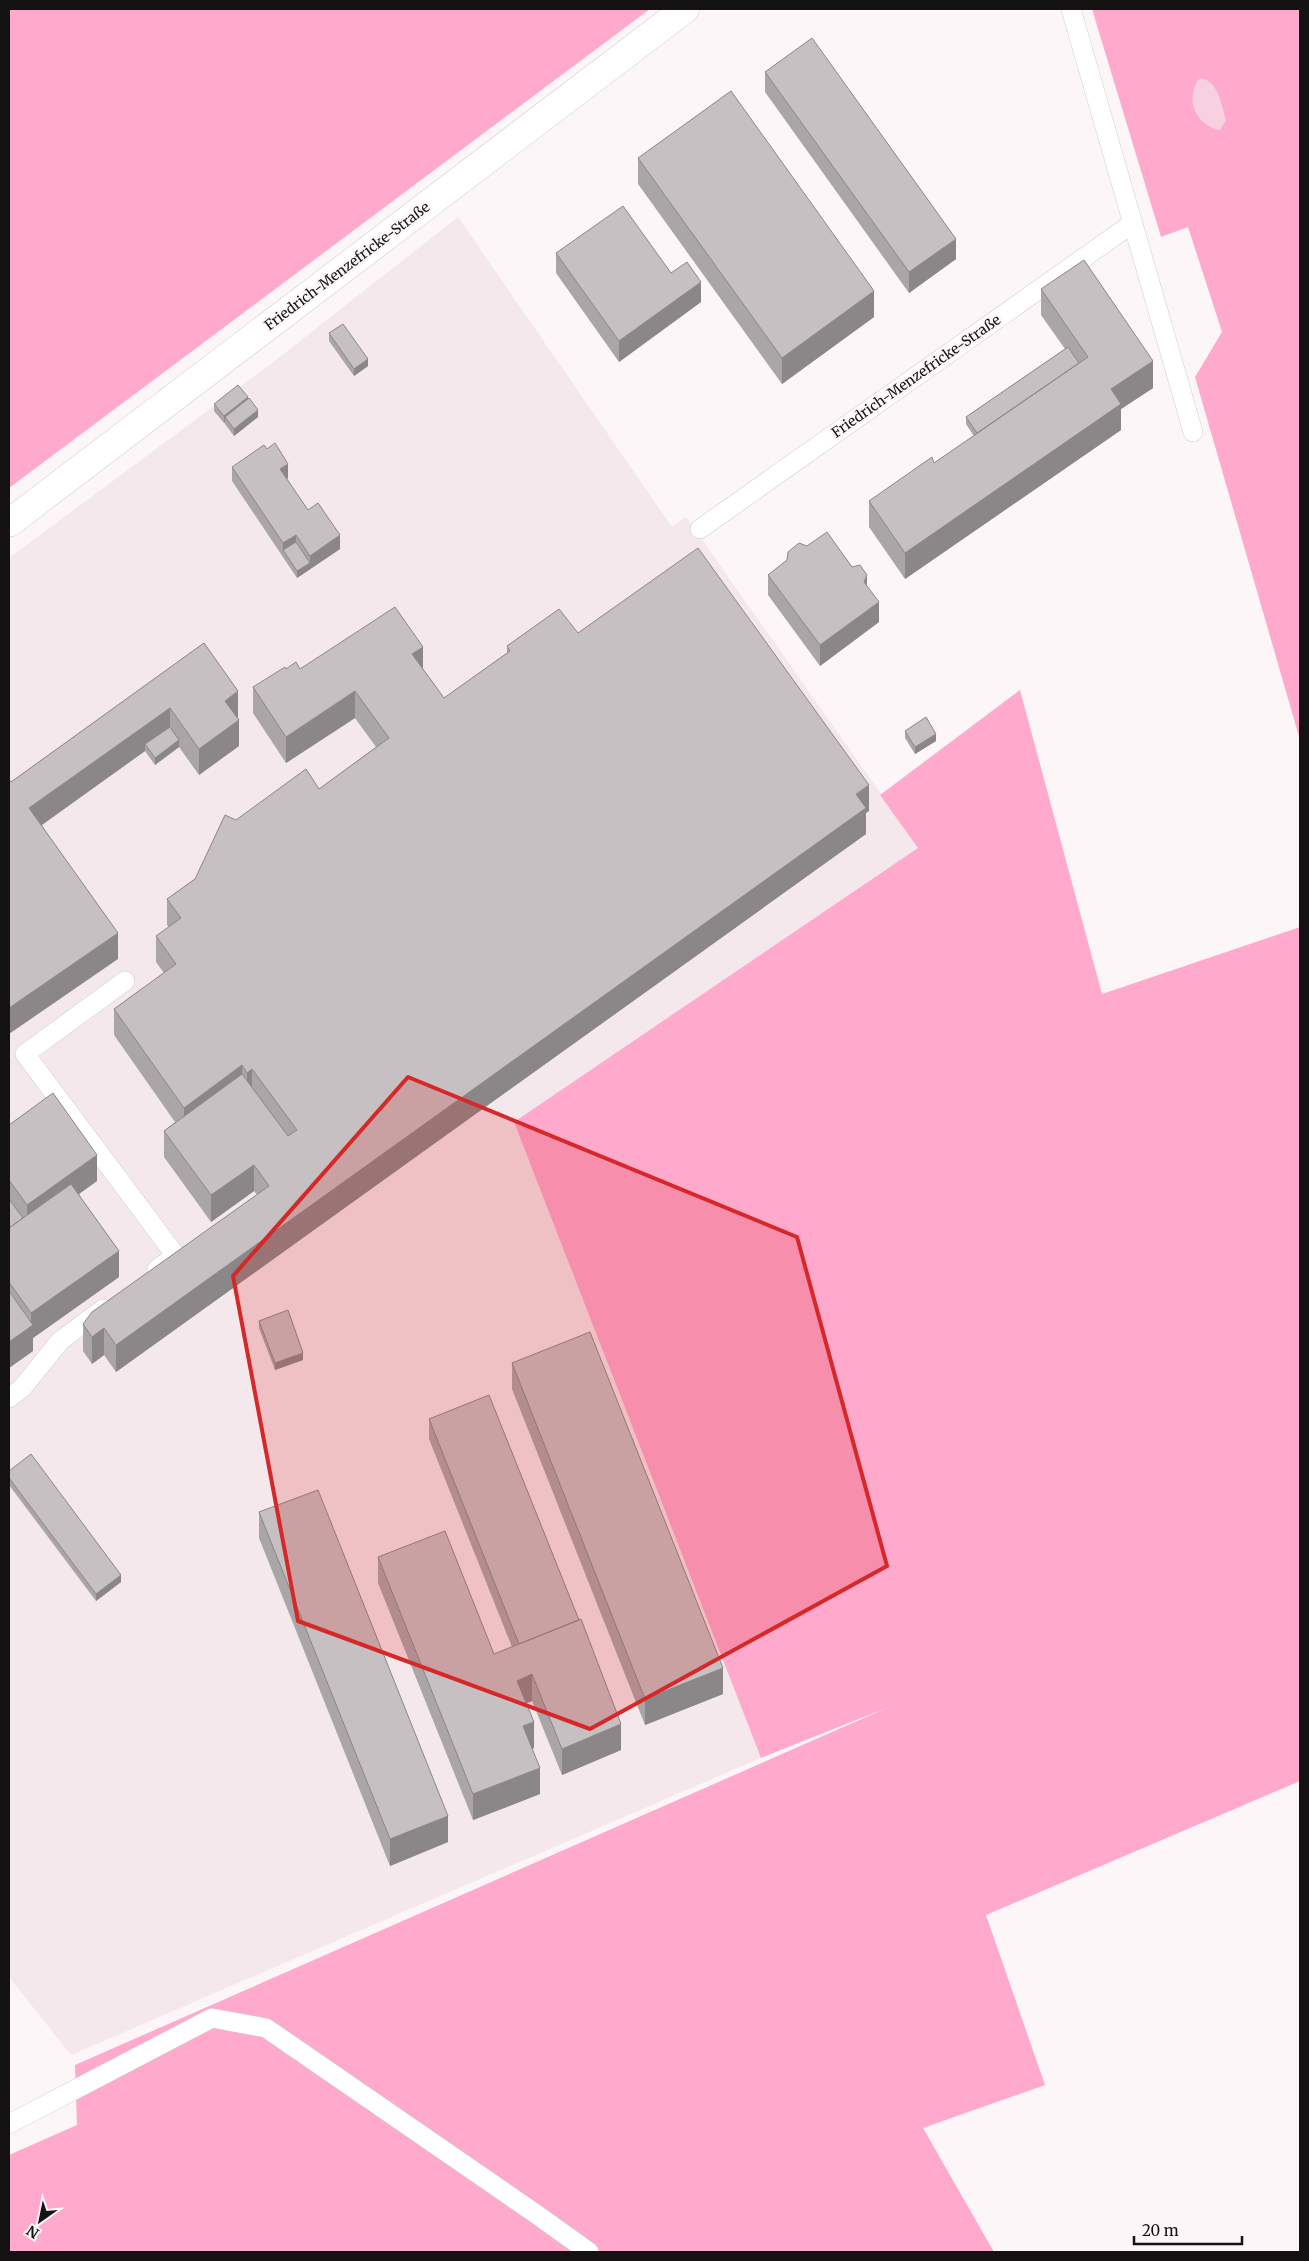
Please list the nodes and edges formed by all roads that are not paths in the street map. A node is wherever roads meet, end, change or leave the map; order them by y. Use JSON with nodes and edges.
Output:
{"nodes":[{"id":1,"x":685,"y":9,"type":"edge"},
{"id":2,"x":1071,"y":9,"type":"edge"},
{"id":3,"x":1133,"y":223,"type":"junction"},
{"id":4,"x":1193,"y":432,"type":"dead end"},
{"id":5,"x":9,"y":523,"type":"edge"},
{"id":6,"x":700,"y":530,"type":"dead end"},
{"id":7,"x":125,"y":981,"type":"dead end"},
{"id":8,"x":145,"y":1278,"type":"edge"},
{"id":9,"x":114,"y":1301,"type":"edge"},
{"id":10,"x":9,"y":1398,"type":"edge"},
{"id":11,"x":9,"y":2124,"type":"edge"},
{"id":12,"x":589,"y":2252,"type":"edge"}],
"edges":[{"from":1,"to":5,"type":"street","name":"Friedrich-Menzefricke-Straße"},
{"from":2,"to":3,"type":"lane"},
{"from":3,"to":4,"type":"lane"},
{"from":3,"to":6,"type":"lane","name":"Friedrich-Menzefricke-Straße"},
{"from":7,"to":8,"type":"lane"},
{"from":9,"to":10,"type":"lane"},
{"from":11,"to":12,"type":"lane"}]}
